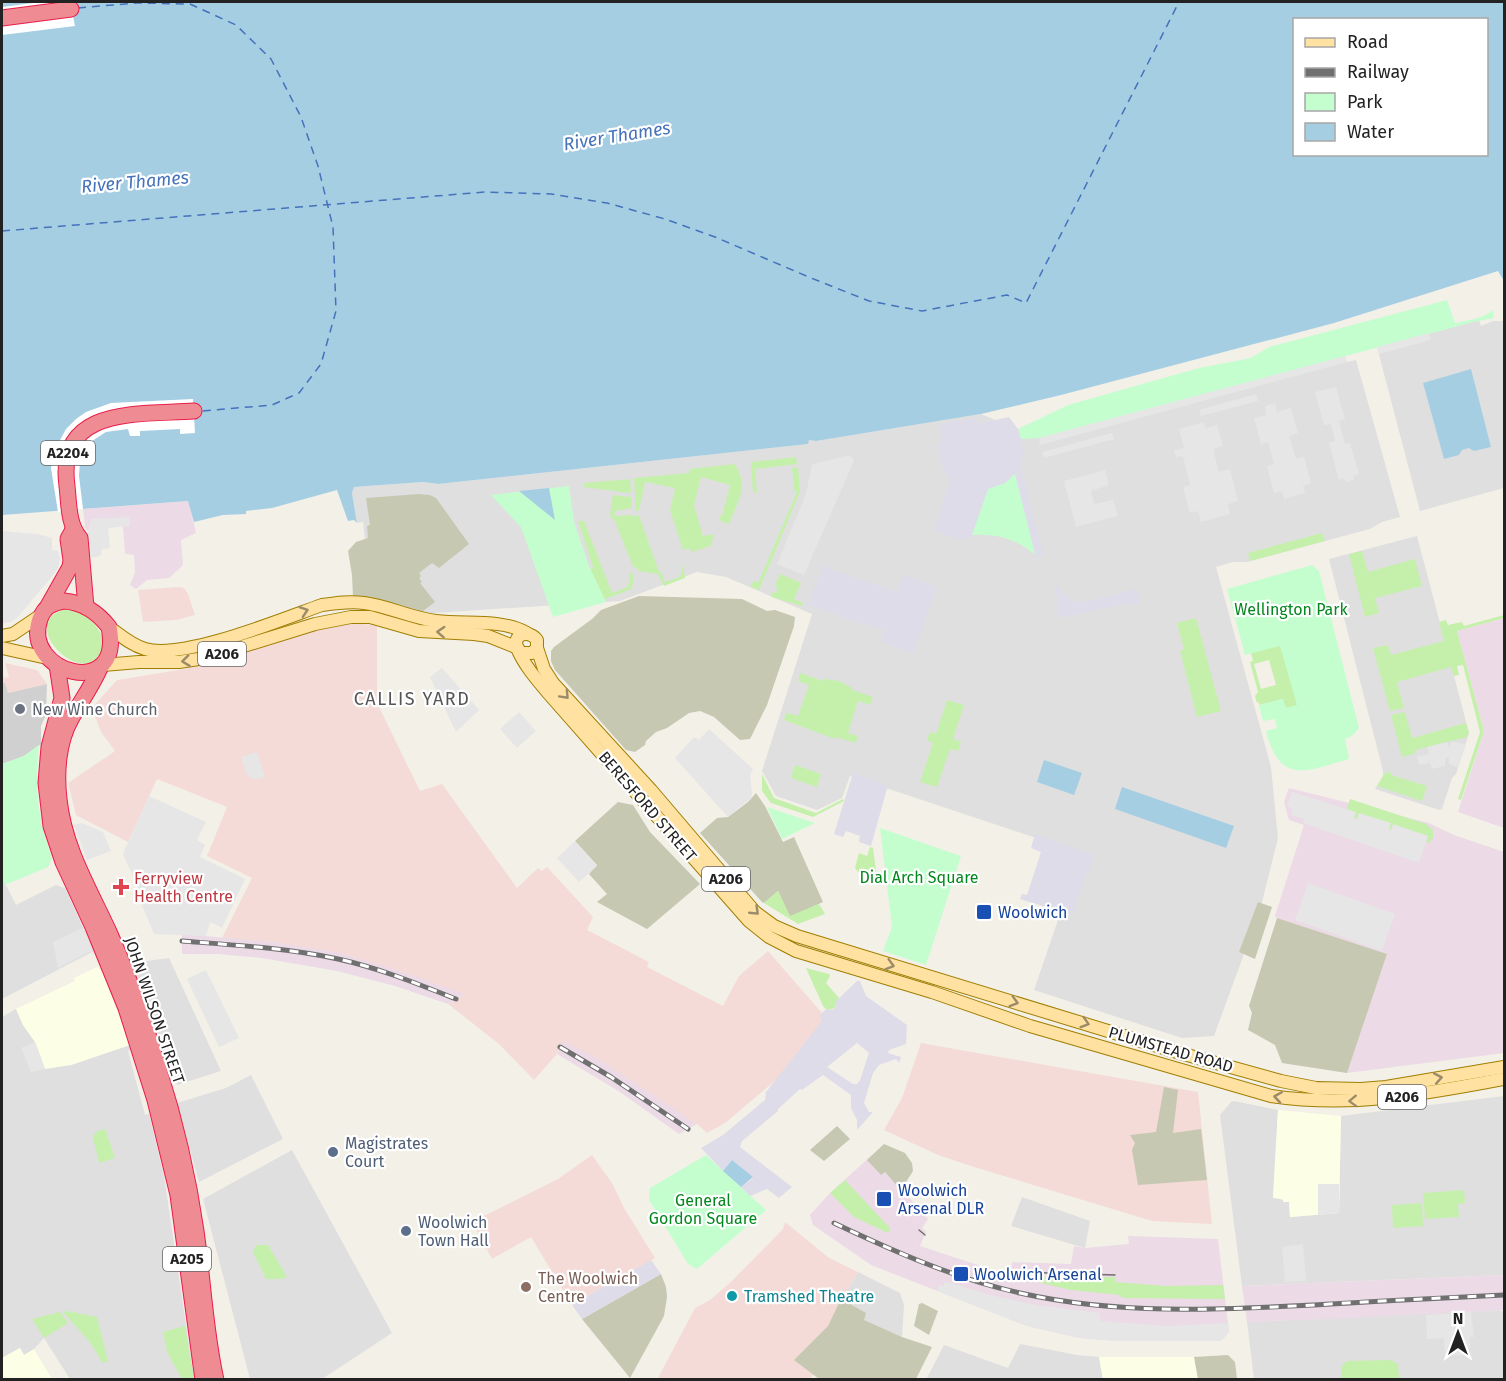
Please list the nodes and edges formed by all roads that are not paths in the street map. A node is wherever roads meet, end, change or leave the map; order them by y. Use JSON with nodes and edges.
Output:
{"nodes":[{"id":1,"x":71,"y":9,"type":"dead end"},
{"id":2,"x":2,"y":18,"type":"edge"},
{"id":3,"x":194,"y":411,"type":"dead end"},
{"id":4,"x":73,"y":530,"type":"junction"},
{"id":5,"x":86,"y":607,"type":"junction"},
{"id":6,"x":45,"y":610,"type":"junction"},
{"id":7,"x":109,"y":627,"type":"junction"},
{"id":8,"x":2,"y":635,"type":"edge"},
{"id":9,"x":533,"y":639,"type":"junction"},
{"id":10,"x":3,"y":648,"type":"edge"},
{"id":11,"x":519,"y":650,"type":"junction"},
{"id":12,"x":52,"y":661,"type":"junction"},
{"id":13,"x":101,"y":666,"type":"junction"},
{"id":14,"x":630,"y":776,"type":"junction"},
{"id":15,"x":844,"y":951,"type":"joint"},
{"id":16,"x":857,"y":969,"type":"joint"},
{"id":17,"x":1504,"y":1067,"type":"edge"},
{"id":18,"x":1504,"y":1079,"type":"edge"},
{"id":19,"x":203,"y":1380,"type":"edge"},
{"id":20,"x":216,"y":1380,"type":"edge"}],
"edges":[{"from":1,"to":2,"type":"highway"},
{"from":3,"to":4,"type":"highway","number":"A2204"},
{"from":4,"to":5,"type":"highway","number":"A2204"},
{"from":4,"to":6,"type":"highway","number":"A2204"},
{"from":5,"to":6,"type":"highway"},
{"from":5,"to":7,"type":"highway"},
{"from":6,"to":8,"type":"main road"},
{"from":6,"to":12,"type":"highway"},
{"from":7,"to":9,"type":"main road","number":"A206","one_way":true},
{"from":7,"to":13,"type":"highway"},
{"from":9,"to":11,"type":"main road"},
{"from":9,"to":11,"type":"main road"},
{"from":9,"to":14,"type":"main road","name":"BERESFORD STREET","number":"A206","one_way":true},
{"from":10,"to":12,"type":"main road"},
{"from":11,"to":13,"type":"main road","number":"A206","one_way":true},
{"from":11,"to":14,"type":"main road","name":"BERESFORD STREET","number":"A206"},
{"from":12,"to":13,"type":"highway"},
{"from":12,"to":19,"type":"highway","name":"JOHN WILSON STREET","number":"A205"},
{"from":13,"to":20,"type":"highway","name":"JOHN WILSON STREET","number":"A205"},
{"from":14,"to":15,"type":"main road","name":"BERESFORD STREET","number":"A206","one_way":true},
{"from":14,"to":16,"type":"main road","name":"BERESFORD STREET","number":"A206"},
{"from":15,"to":17,"type":"main road","name":"PLUMSTEAD ROAD","number":"A206","one_way":true},
{"from":18,"to":16,"type":"main road","name":"PLUMSTEAD ROAD","number":"A206","one_way":true}]}
